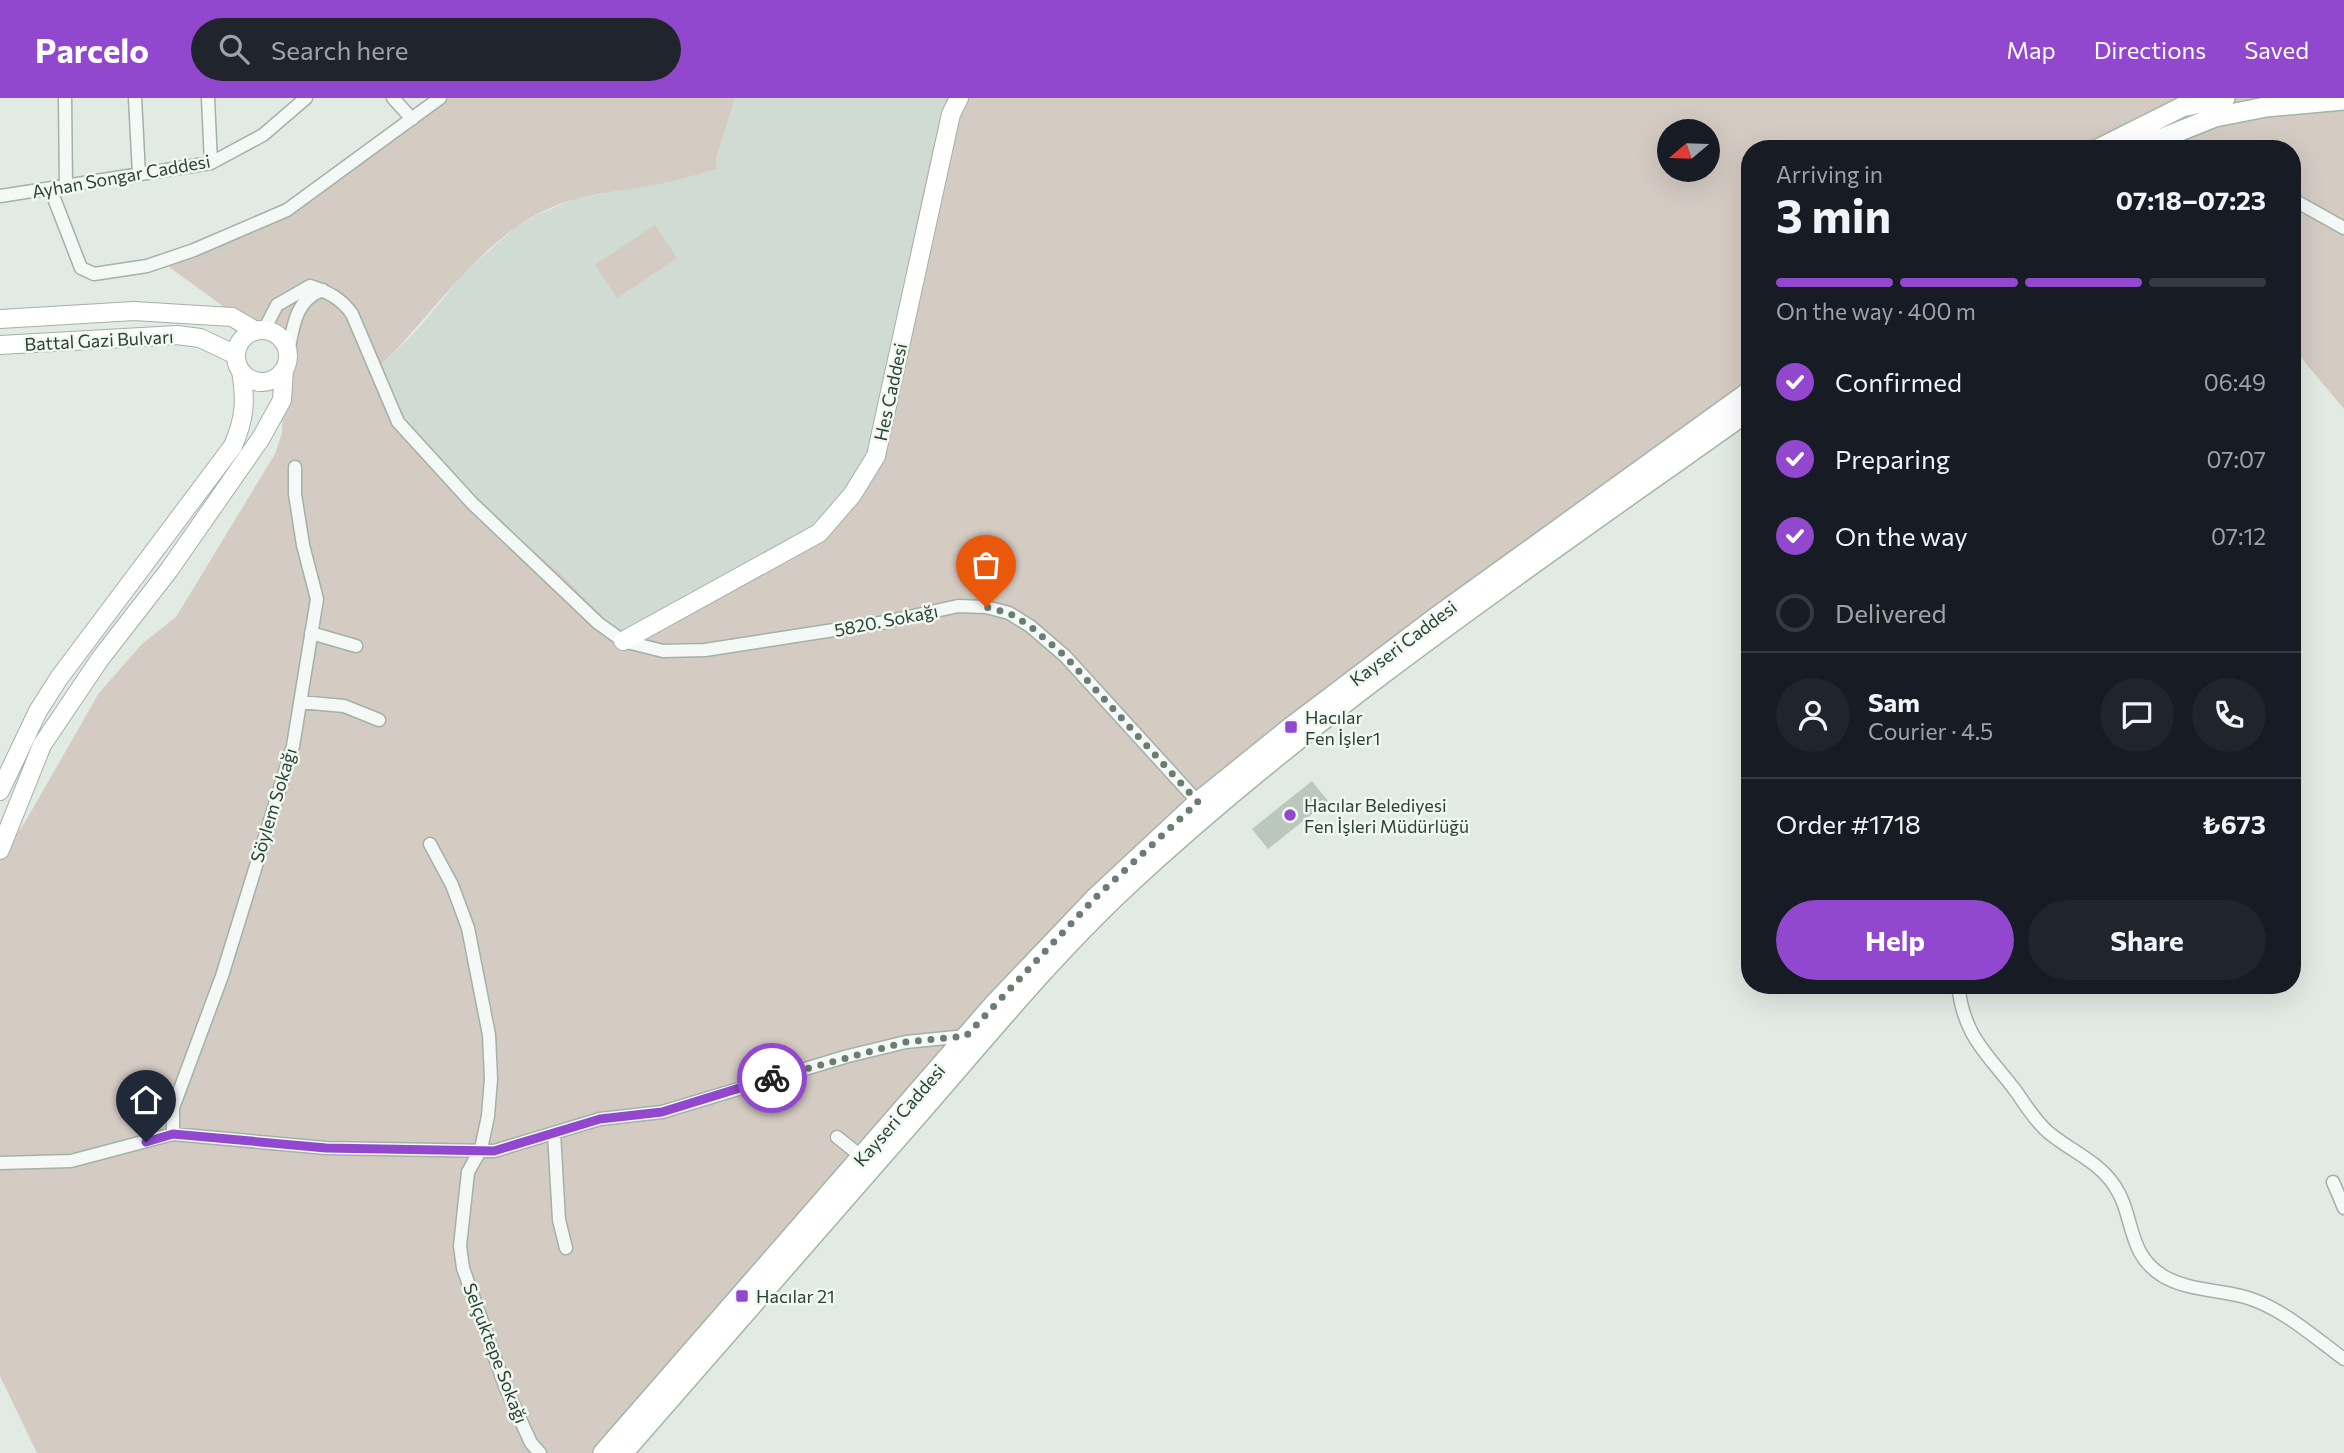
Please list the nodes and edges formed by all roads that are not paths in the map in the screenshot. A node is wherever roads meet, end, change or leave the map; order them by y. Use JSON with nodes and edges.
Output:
{"nodes":[{"id":1,"x":65,"y":98,"type":"edge"},
{"id":2,"x":135,"y":98,"type":"edge"},
{"id":3,"x":208,"y":98,"type":"edge"},
{"id":4,"x":306,"y":98,"type":"edge"},
{"id":5,"x":393,"y":98,"type":"edge"},
{"id":6,"x":440,"y":98,"type":"edge"},
{"id":7,"x":959,"y":98,"type":"edge"},
{"id":8,"x":2225,"y":98,"type":"edge"},
{"id":9,"x":2344,"y":100,"type":"edge"},
{"id":10,"x":412,"y":120,"type":"junction"},
{"id":11,"x":2116,"y":140,"type":"edge"},
{"id":12,"x":2157,"y":140,"type":"edge"},
{"id":13,"x":211,"y":163,"type":"junction"},
{"id":14,"x":139,"y":174,"type":"junction"},
{"id":15,"x":66,"y":186,"type":"junction"},
{"id":16,"x":50,"y":188,"type":"junction"},
{"id":17,"x":0,"y":196,"type":"edge"},
{"id":18,"x":2301,"y":204,"type":"edge"},
{"id":19,"x":2344,"y":228,"type":"edge"},
{"id":20,"x":323,"y":290,"type":"junction"},
{"id":21,"x":0,"y":320,"type":"edge"},
{"id":22,"x":260,"y":331,"type":"junction"},
{"id":23,"x":0,"y":345,"type":"edge"},
{"id":24,"x":286,"y":361,"type":"junction"},
{"id":25,"x":238,"y":363,"type":"junction"},
{"id":26,"x":1741,"y":406,"type":"edge"},
{"id":27,"x":1741,"y":406,"type":"edge"},
{"id":28,"x":295,"y":467,"type":"dead end"},
{"id":29,"x":311,"y":633,"type":"junction"},
{"id":30,"x":622,"y":641,"type":"junction"},
{"id":31,"x":356,"y":646,"type":"dead end"},
{"id":32,"x":300,"y":702,"type":"junction"},
{"id":33,"x":379,"y":720,"type":"dead end"},
{"id":34,"x":0,"y":791,"type":"edge"},
{"id":35,"x":1198,"y":802,"type":"junction"},
{"id":36,"x":430,"y":844,"type":"dead end"},
{"id":37,"x":0,"y":850,"type":"edge"},
{"id":38,"x":1959,"y":994,"type":"edge"},
{"id":39,"x":966,"y":1036,"type":"junction"},
{"id":40,"x":554,"y":1133,"type":"junction"},
{"id":41,"x":173,"y":1134,"type":"junction"},
{"id":42,"x":836,"y":1137,"type":"dead end"},
{"id":43,"x":481,"y":1149,"type":"junction"},
{"id":44,"x":862,"y":1157,"type":"junction"},
{"id":45,"x":0,"y":1163,"type":"edge"},
{"id":46,"x":2333,"y":1182,"type":"dead end"},
{"id":47,"x":2344,"y":1208,"type":"edge"},
{"id":48,"x":566,"y":1248,"type":"dead end"},
{"id":49,"x":2344,"y":1359,"type":"edge"},
{"id":50,"x":540,"y":1453,"type":"edge"},
{"id":51,"x":603,"y":1453,"type":"edge"},
{"id":52,"x":623,"y":1453,"type":"edge"}],
"edges":[{"from":1,"to":15,"type":"street"},
{"from":2,"to":14,"type":"street"},
{"from":3,"to":13,"type":"street"},
{"from":4,"to":13,"type":"street","name":"Ayhan Songar Caddesi"},
{"from":5,"to":10,"type":"street"},
{"from":6,"to":10,"type":"street"},
{"from":7,"to":30,"type":"street","name":"Hes Caddesi"},
{"from":8,"to":11,"type":"main road"},
{"from":9,"to":12,"type":"main road"},
{"from":10,"to":16,"type":"street"},
{"from":13,"to":14,"type":"street","name":"Ayhan Songar Caddesi"},
{"from":14,"to":15,"type":"street","name":"Ayhan Songar Caddesi"},
{"from":15,"to":16,"type":"street","name":"Ayhan Songar Caddesi"},
{"from":16,"to":17,"type":"street","name":"Ayhan Songar Caddesi"},
{"from":18,"to":19,"type":"street"},
{"from":20,"to":22,"type":"street"},
{"from":20,"to":24,"type":"street"},
{"from":20,"to":30,"type":"street"},
{"from":21,"to":22,"type":"street","name":"Battal Gazi Bulvarı"},
{"from":22,"to":24,"type":"street"},
{"from":22,"to":25,"type":"street"},
{"from":23,"to":25,"type":"street","name":"Battal Gazi Bulvarı"},
{"from":24,"to":25,"type":"street"},
{"from":24,"to":37,"type":"street"},
{"from":25,"to":34,"type":"street"},
{"from":26,"to":35,"type":"main road","name":"Kayseri Caddesi"},
{"from":27,"to":52,"type":"main road","name":"Kayseri Caddesi"},
{"from":28,"to":29,"type":"street","name":"Söylem Sokağı"},
{"from":29,"to":31,"type":"street"},
{"from":29,"to":32,"type":"street","name":"Söylem Sokağı"},
{"from":30,"to":35,"type":"street","name":"5820. Sokağı"},
{"from":32,"to":33,"type":"street"},
{"from":32,"to":41,"type":"street","name":"Söylem Sokağı"},
{"from":35,"to":39,"type":"main road","name":"Kayseri Caddesi"},
{"from":36,"to":43,"type":"street","name":"Selçuktepe Sokağı"},
{"from":38,"to":49,"type":"street"},
{"from":39,"to":40,"type":"street"},
{"from":39,"to":44,"type":"main road","name":"Kayseri Caddesi"},
{"from":40,"to":43,"type":"street"},
{"from":40,"to":48,"type":"street"},
{"from":41,"to":43,"type":"street"},
{"from":41,"to":45,"type":"street"},
{"from":42,"to":44,"type":"street"},
{"from":43,"to":50,"type":"street","name":"Selçuktepe Sokağı"},
{"from":44,"to":51,"type":"main road","name":"Kayseri Caddesi"},
{"from":46,"to":47,"type":"street"}]}
